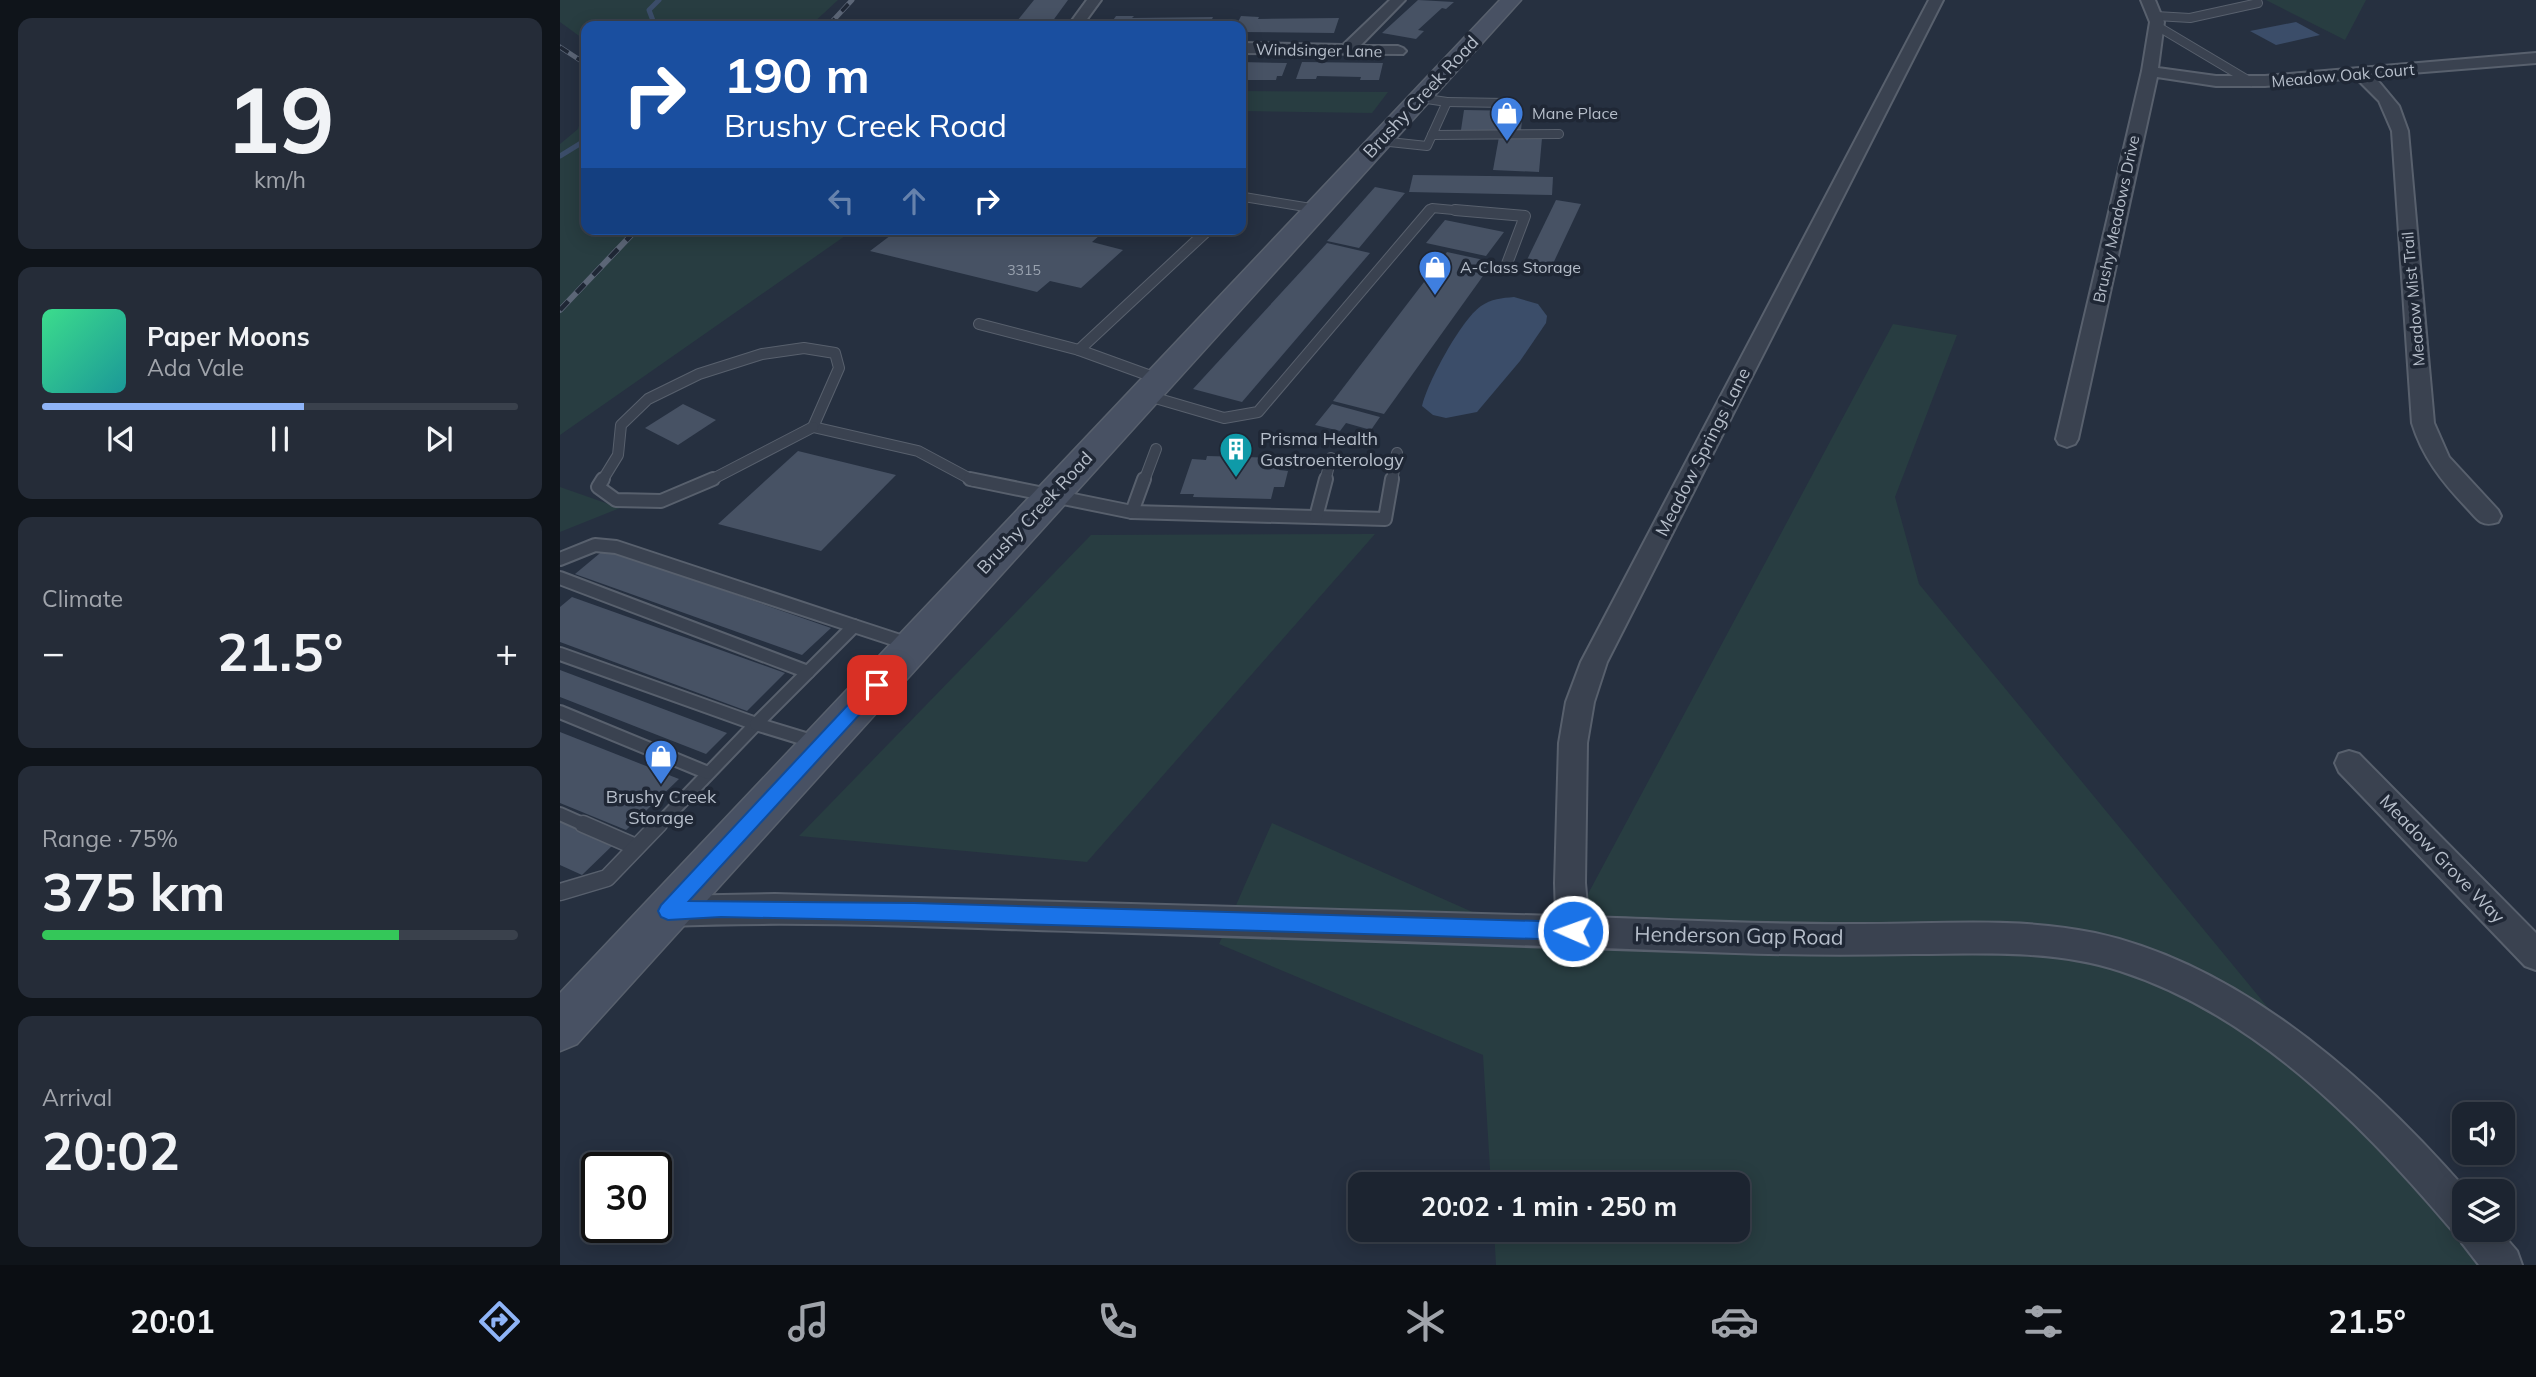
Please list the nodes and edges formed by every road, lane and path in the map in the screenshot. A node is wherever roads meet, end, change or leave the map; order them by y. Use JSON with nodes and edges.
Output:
{"nodes":[{"id":1,"x":1094,"y":0,"type":"edge"},
{"id":2,"x":1398,"y":0,"type":"edge"},
{"id":3,"x":1511,"y":0,"type":"edge"},
{"id":4,"x":1936,"y":0,"type":"edge"},
{"id":5,"x":2258,"y":3,"type":"dead end"},
{"id":6,"x":2154,"y":14,"type":"edge"},
{"id":7,"x":1079,"y":21,"type":"edge"},
{"id":8,"x":1246,"y":48,"type":"edge"},
{"id":9,"x":1346,"y":51,"type":"junction"},
{"id":10,"x":1398,"y":51,"type":"dead end"},
{"id":11,"x":2536,"y":58,"type":"edge"},
{"id":12,"x":2150,"y":71,"type":"junction"},
{"id":13,"x":2361,"y":74,"type":"junction"},
{"id":14,"x":2251,"y":82,"type":"junction"},
{"id":15,"x":1433,"y":100,"type":"junction"},
{"id":16,"x":1505,"y":103,"type":"dead end"},
{"id":17,"x":1559,"y":134,"type":"dead end"},
{"id":18,"x":1432,"y":135,"type":"junction"},
{"id":19,"x":1380,"y":141,"type":"junction"},
{"id":20,"x":1246,"y":197,"type":"edge"},
{"id":21,"x":1317,"y":209,"type":"junction"},
{"id":22,"x":1203,"y":235,"type":"edge"},
{"id":23,"x":1505,"y":269,"type":"dead end"},
{"id":24,"x":979,"y":324,"type":"dead end"},
{"id":25,"x":1079,"y":350,"type":"junction"},
{"id":26,"x":1152,"y":387,"type":"junction"},
{"id":27,"x":813,"y":427,"type":"junction"},
{"id":28,"x":2067,"y":439,"type":"dead end"},
{"id":29,"x":1156,"y":449,"type":"dead end"},
{"id":30,"x":1397,"y":453,"type":"dead end"},
{"id":31,"x":1331,"y":458,"type":"dead end"},
{"id":32,"x":1052,"y":496,"type":"junction"},
{"id":33,"x":1132,"y":512,"type":"junction"},
{"id":34,"x":2488,"y":516,"type":"dead end"},
{"id":35,"x":1316,"y":517,"type":"junction"},
{"id":36,"x":560,"y":559,"type":"edge"},
{"id":37,"x":560,"y":579,"type":"edge"},
{"id":38,"x":854,"y":626,"type":"junction"},
{"id":39,"x":913,"y":646,"type":"junction"},
{"id":40,"x":560,"y":654,"type":"edge"},
{"id":41,"x":808,"y":672,"type":"junction"},
{"id":42,"x":560,"y":712,"type":"edge"},
{"id":43,"x":756,"y":724,"type":"junction"},
{"id":44,"x":822,"y":744,"type":"junction"},
{"id":45,"x":2348,"y":763,"type":"dead end"},
{"id":46,"x":708,"y":773,"type":"junction"},
{"id":47,"x":560,"y":814,"type":"edge"},
{"id":48,"x":636,"y":847,"type":"junction"},
{"id":49,"x":560,"y":892,"type":"edge"},
{"id":50,"x":668,"y":911,"type":"junction"},
{"id":51,"x":1573,"y":931,"type":"junction"},
{"id":52,"x":2536,"y":955,"type":"edge"},
{"id":53,"x":560,"y":1027,"type":"edge"},
{"id":54,"x":2452,"y":1203,"type":"edge"},
{"id":55,"x":2485,"y":1242,"type":"edge"},
{"id":56,"x":2503,"y":1265,"type":"edge"}],
"edges":[{"from":1,"to":7,"type":"street"},
{"from":2,"to":9,"type":"street"},
{"from":3,"to":15,"type":"main road","name":"Brushy Creek Road"},
{"from":4,"to":51,"type":"street","name":"Meadow Springs Lane"},
{"from":5,"to":6,"type":"lane"},
{"from":6,"to":12,"type":"street","name":"Brushy Meadows Drive"},
{"from":6,"to":14,"type":"lane"},
{"from":8,"to":9,"type":"street","name":"Windsinger Lane"},
{"from":9,"to":10,"type":"street","name":"Windsinger Lane"},
{"from":11,"to":13,"type":"street","name":"Meadow Oak Court"},
{"from":12,"to":14,"type":"street","name":"Meadow Oak Court"},
{"from":12,"to":28,"type":"street","name":"Brushy Meadows Drive"},
{"from":13,"to":14,"type":"street","name":"Meadow Oak Court"},
{"from":13,"to":34,"type":"street","name":"Meadow Mist Trail"},
{"from":15,"to":16,"type":"lane"},
{"from":15,"to":18,"type":"lane"},
{"from":15,"to":19,"type":"main road","name":"Brushy Creek Road"},
{"from":17,"to":18,"type":"lane"},
{"from":18,"to":19,"type":"lane"},
{"from":19,"to":21,"type":"main road","name":"Brushy Creek Road"},
{"from":20,"to":21,"type":"lane"},
{"from":21,"to":26,"type":"main road","name":"Brushy Creek Road"},
{"from":22,"to":25,"type":"lane"},
{"from":23,"to":26,"type":"lane"},
{"from":24,"to":25,"type":"lane"},
{"from":25,"to":26,"type":"lane"},
{"from":26,"to":32,"type":"main road","name":"Brushy Creek Road"},
{"from":27,"to":27,"type":"lane"},
{"from":27,"to":32,"type":"lane"},
{"from":29,"to":33,"type":"lane"},
{"from":30,"to":35,"type":"lane"},
{"from":31,"to":35,"type":"lane"},
{"from":32,"to":33,"type":"lane"},
{"from":32,"to":39,"type":"main road","name":"Brushy Creek Road"},
{"from":33,"to":35,"type":"lane"},
{"from":36,"to":38,"type":"lane"},
{"from":37,"to":41,"type":"lane"},
{"from":38,"to":39,"type":"lane"},
{"from":38,"to":41,"type":"lane"},
{"from":39,"to":44,"type":"main road","name":"Brushy Creek Road"},
{"from":40,"to":43,"type":"lane"},
{"from":41,"to":43,"type":"lane"},
{"from":42,"to":46,"type":"lane"},
{"from":43,"to":44,"type":"lane"},
{"from":43,"to":46,"type":"lane"},
{"from":44,"to":50,"type":"main road","name":"Brushy Creek Road"},
{"from":45,"to":52,"type":"street","name":"Meadow Grove Way"},
{"from":46,"to":48,"type":"lane"},
{"from":47,"to":48,"type":"lane"},
{"from":48,"to":49,"type":"lane"},
{"from":50,"to":51,"type":"street","name":"Henderson Gap Road"},
{"from":50,"to":53,"type":"main road","name":"Brushy Creek Road"},
{"from":51,"to":54,"type":"street","name":"Henderson Gap Road"},
{"from":55,"to":56,"type":"street"}]}
